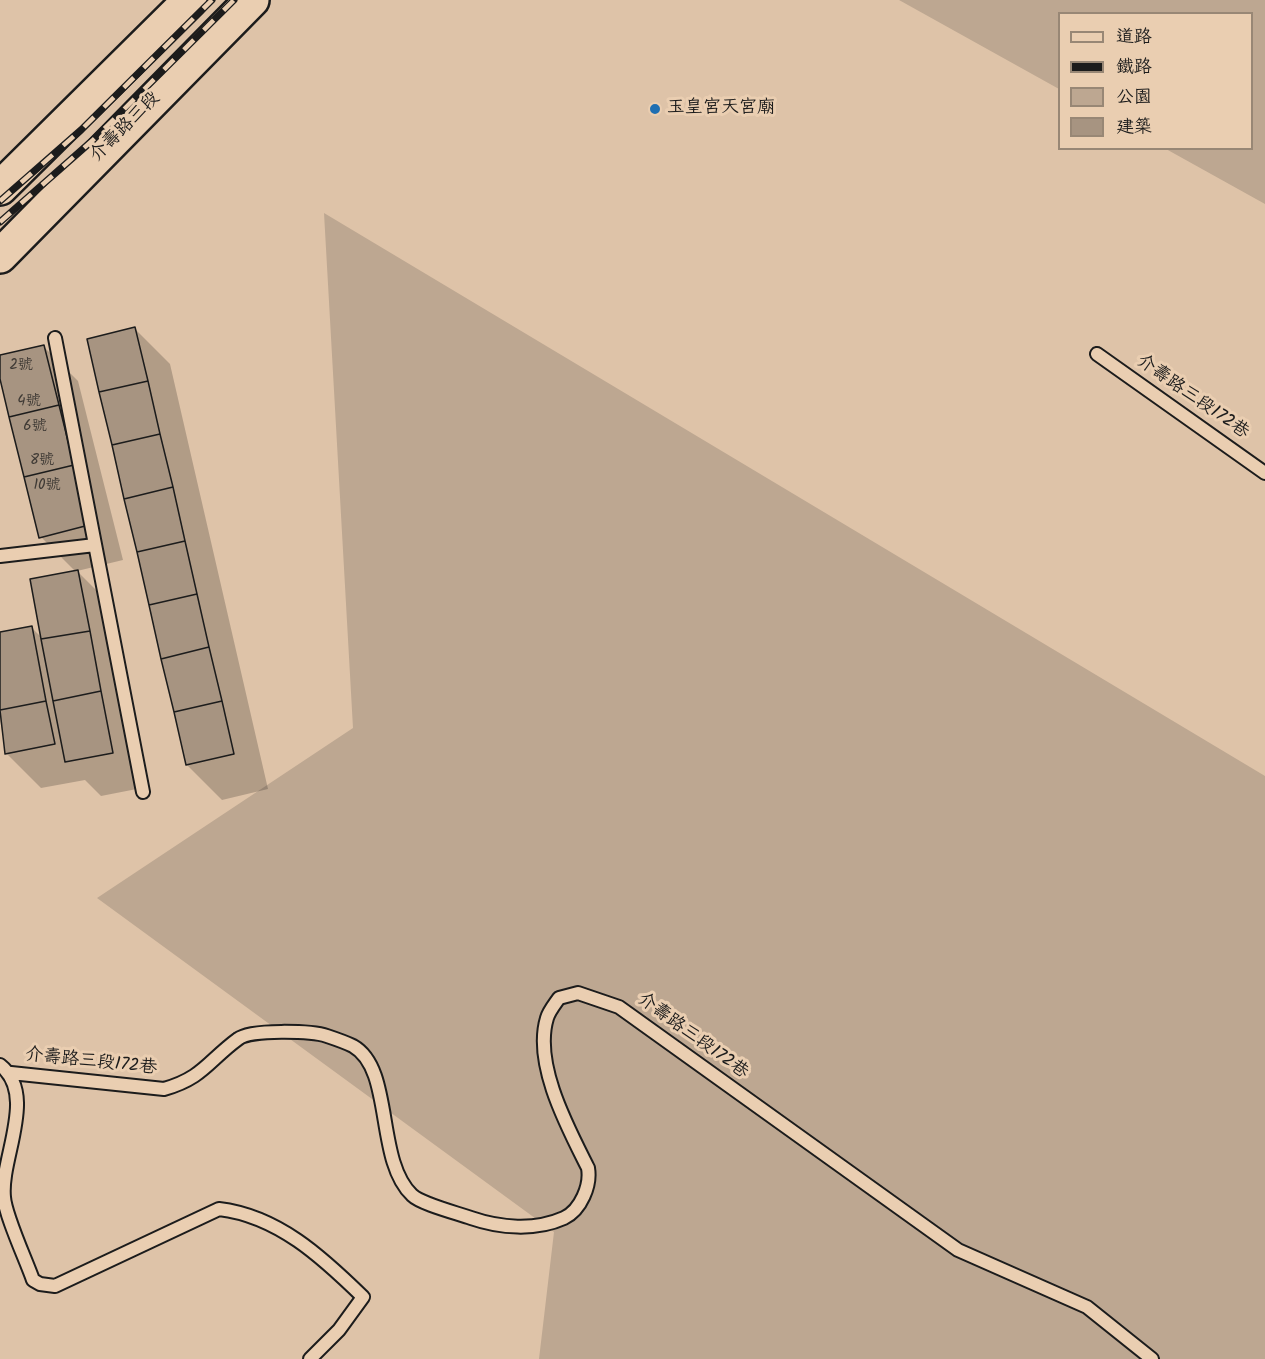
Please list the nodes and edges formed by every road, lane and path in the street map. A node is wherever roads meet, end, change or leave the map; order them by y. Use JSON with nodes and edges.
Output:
{"nodes":[{"id":1,"x":190,"y":0,"type":"edge"},
{"id":2,"x":252,"y":0,"type":"edge"},
{"id":3,"x":0,"y":188,"type":"edge"},
{"id":4,"x":0,"y":256,"type":"edge"},
{"id":5,"x":55,"y":338,"type":"dead end"},
{"id":6,"x":1097,"y":354,"type":"dead end"},
{"id":7,"x":1265,"y":473,"type":"edge"},
{"id":8,"x":95,"y":545,"type":"junction"},
{"id":9,"x":0,"y":556,"type":"edge"},
{"id":10,"x":143,"y":792,"type":"dead end"},
{"id":11,"x":0,"y":1065,"type":"edge"},
{"id":12,"x":11,"y":1073,"type":"junction"},
{"id":13,"x":310,"y":1359,"type":"edge"},
{"id":14,"x":1152,"y":1359,"type":"edge"}],
"edges":[{"from":1,"to":3,"type":"main road"},
{"from":2,"to":4,"type":"main road","name":"介壽路三段"},
{"from":5,"to":8,"type":"lane"},
{"from":6,"to":7,"type":"lane","name":"介壽路三段172巷"},
{"from":8,"to":9,"type":"lane"},
{"from":8,"to":10,"type":"lane"},
{"from":11,"to":12,"type":"lane","name":"介壽路三段172巷"},
{"from":12,"to":13,"type":"lane","name":"介壽路三段172巷"},
{"from":12,"to":14,"type":"lane","name":"介壽路三段172巷"}]}
